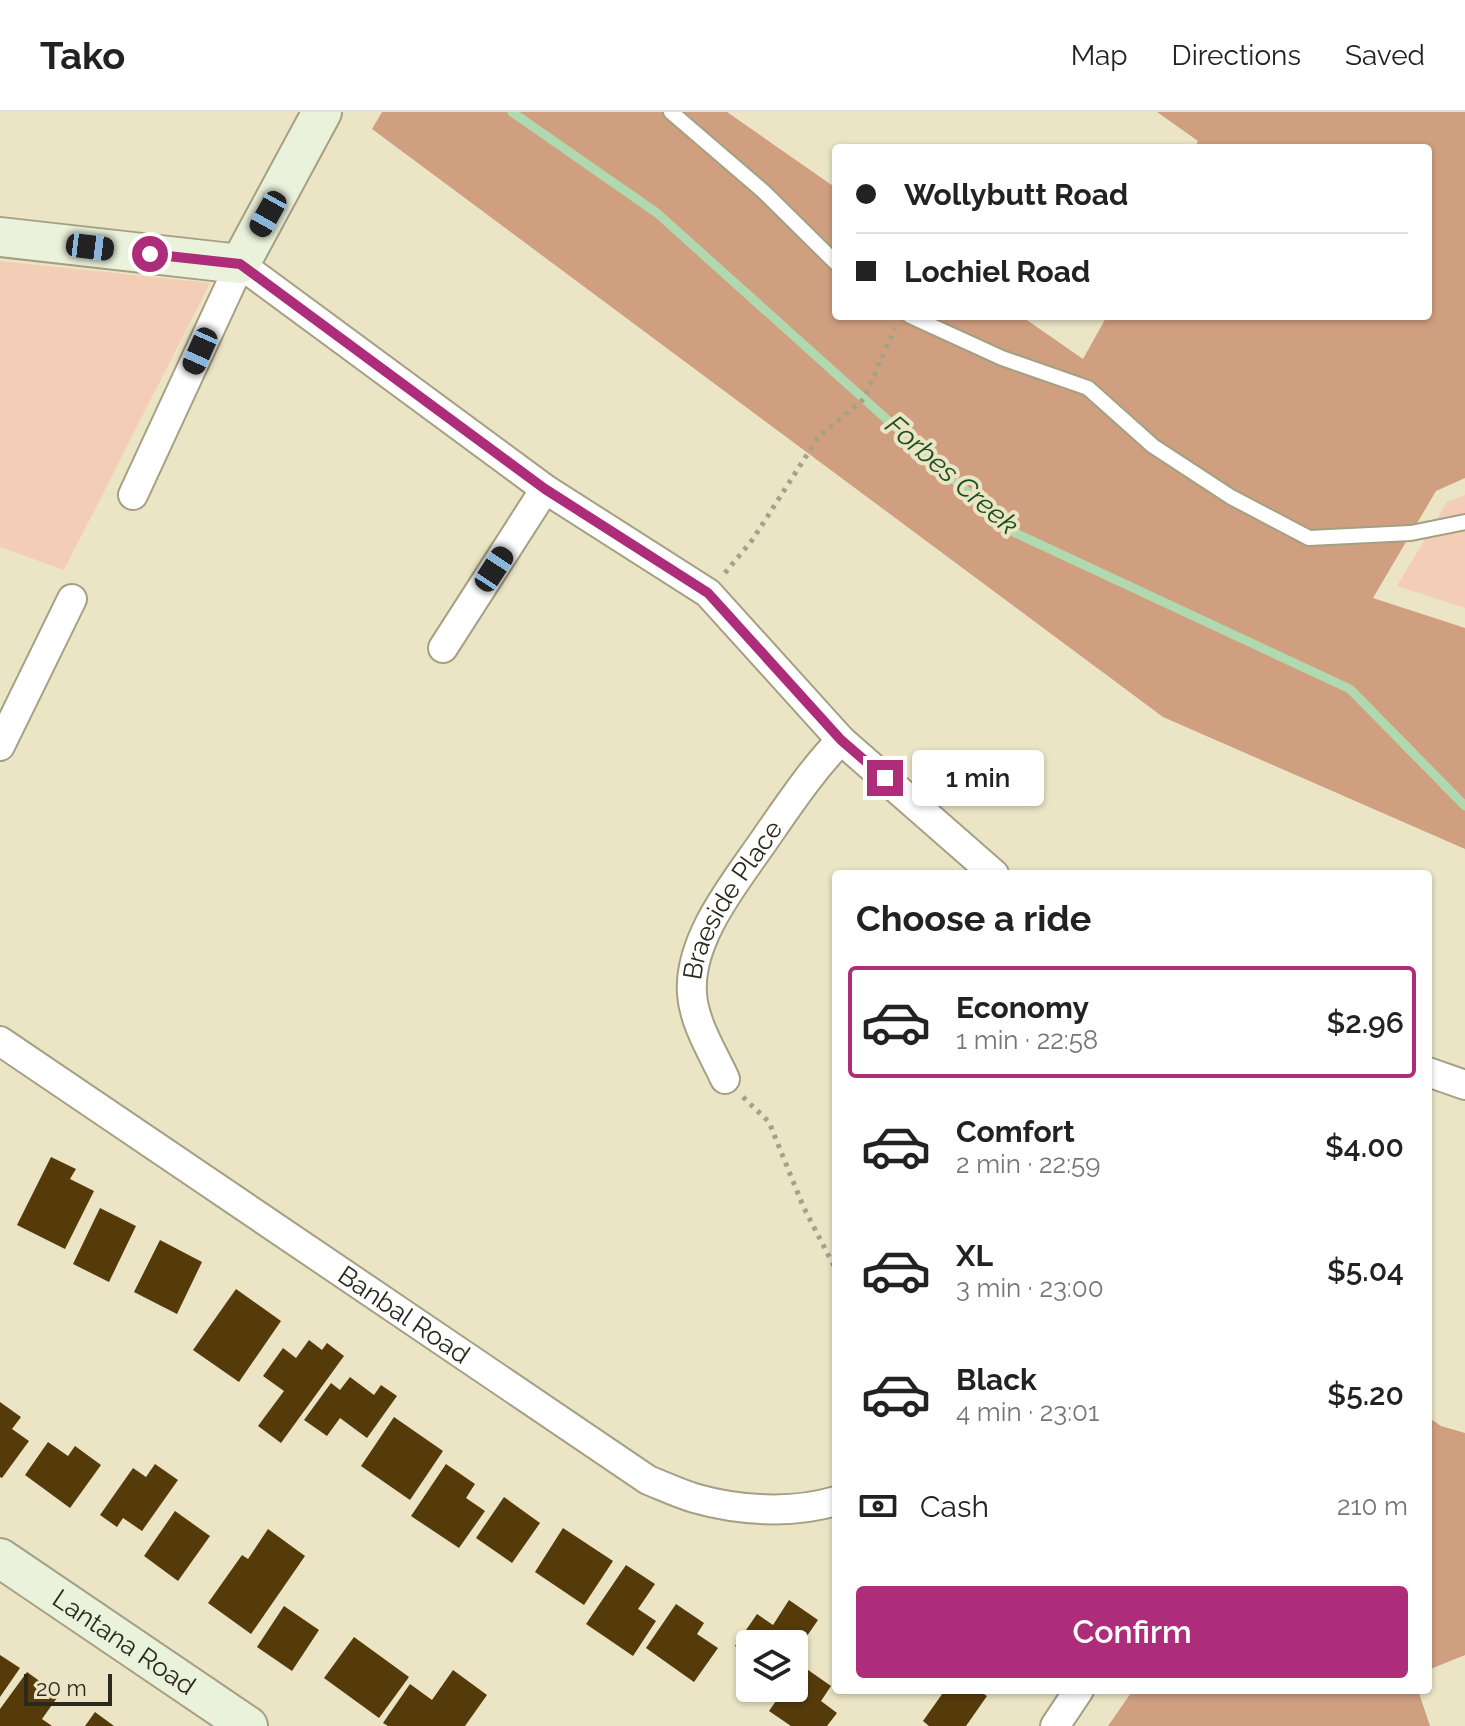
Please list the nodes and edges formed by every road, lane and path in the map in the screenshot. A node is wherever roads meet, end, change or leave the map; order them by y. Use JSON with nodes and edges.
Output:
{"nodes":[{"id":1,"x":322,"y":112,"type":"edge"},
{"id":2,"x":671,"y":112,"type":"edge"},
{"id":3,"x":0,"y":237,"type":"edge"},
{"id":4,"x":832,"y":259,"type":"edge"},
{"id":5,"x":240,"y":264,"type":"junction"},
{"id":6,"x":919,"y":320,"type":"edge"},
{"id":7,"x":890,"y":340,"type":"dead end"},
{"id":8,"x":545,"y":489,"type":"junction"},
{"id":9,"x":133,"y":495,"type":"dead end"},
{"id":10,"x":1465,"y":522,"type":"edge"},
{"id":11,"x":708,"y":593,"type":"junction"},
{"id":12,"x":72,"y":599,"type":"dead end"},
{"id":13,"x":443,"y":648,"type":"dead end"},
{"id":14,"x":841,"y":740,"type":"junction"},
{"id":15,"x":0,"y":746,"type":"edge"},
{"id":16,"x":989,"y":870,"type":"edge"},
{"id":17,"x":0,"y":1041,"type":"edge"},
{"id":18,"x":1432,"y":1073,"type":"edge"},
{"id":19,"x":725,"y":1079,"type":"joint"},
{"id":20,"x":1465,"y":1085,"type":"edge"},
{"id":21,"x":832,"y":1262,"type":"edge"},
{"id":22,"x":832,"y":1502,"type":"edge"},
{"id":23,"x":0,"y":1558,"type":"edge"},
{"id":24,"x":1076,"y":1694,"type":"edge"},
{"id":25,"x":248,"y":1726,"type":"edge"},
{"id":26,"x":1055,"y":1726,"type":"edge"}],
"edges":[{"from":1,"to":5,"type":"street"},
{"from":2,"to":4,"type":"lane"},
{"from":3,"to":5,"type":"street"},
{"from":5,"to":8,"type":"street"},
{"from":5,"to":9,"type":"street"},
{"from":6,"to":10,"type":"lane"},
{"from":7,"to":11,"type":"path"},
{"from":8,"to":11,"type":"street"},
{"from":8,"to":13,"type":"street"},
{"from":11,"to":14,"type":"street"},
{"from":12,"to":15,"type":"street"},
{"from":14,"to":16,"type":"street"},
{"from":14,"to":19,"type":"street","name":"Braeside Place"},
{"from":17,"to":22,"type":"street","name":"Banbal Road"},
{"from":18,"to":20,"type":"street"},
{"from":19,"to":21,"type":"path"},
{"from":23,"to":25,"type":"street","name":"Lantana Road"},
{"from":24,"to":26,"type":"street"}]}
